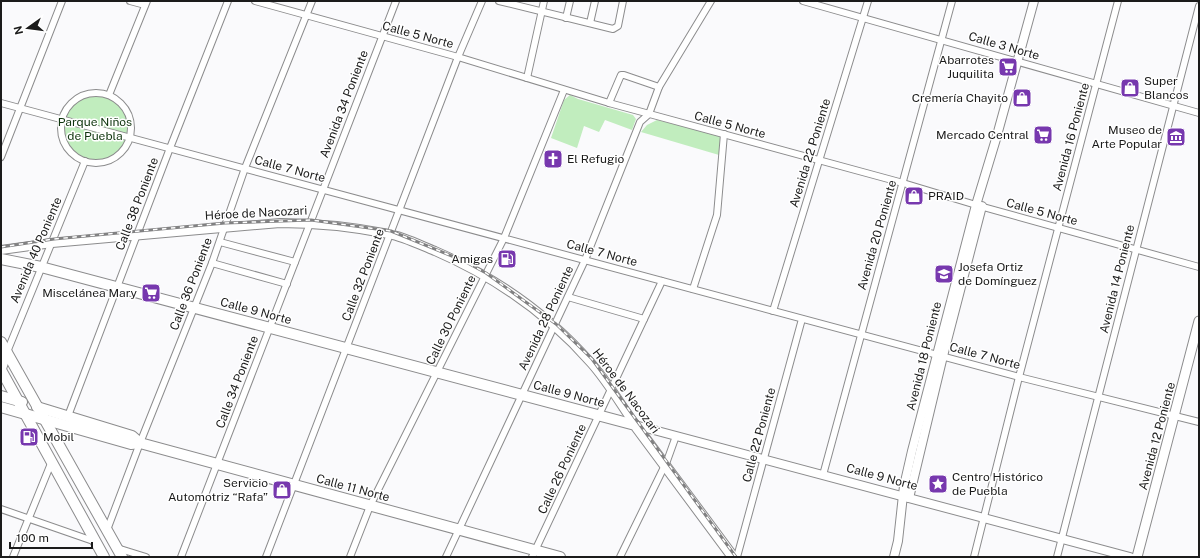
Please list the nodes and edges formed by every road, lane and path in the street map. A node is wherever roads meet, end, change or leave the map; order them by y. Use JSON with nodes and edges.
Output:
{"nodes":[{"id":1,"x":62,"y":1,"type":"edge"},
{"id":2,"x":130,"y":1,"type":"edge"},
{"id":3,"x":228,"y":1,"type":"edge"},
{"id":4,"x":255,"y":1,"type":"edge"},
{"id":5,"x":312,"y":1,"type":"edge"},
{"id":6,"x":396,"y":1,"type":"edge"},
{"id":7,"x":482,"y":1,"type":"edge"},
{"id":8,"x":499,"y":1,"type":"edge"},
{"id":9,"x":544,"y":1,"type":"edge"},
{"id":10,"x":570,"y":1,"type":"edge"},
{"id":11,"x":595,"y":1,"type":"edge"},
{"id":12,"x":623,"y":1,"type":"edge"},
{"id":13,"x":711,"y":1,"type":"edge"},
{"id":14,"x":802,"y":1,"type":"edge"},
{"id":15,"x":868,"y":1,"type":"edge"},
{"id":16,"x":952,"y":1,"type":"edge"},
{"id":17,"x":1034,"y":1,"type":"edge"},
{"id":18,"x":1118,"y":1,"type":"edge"},
{"id":19,"x":146,"y":3,"type":"edge"},
{"id":20,"x":1199,"y":6,"type":"edge"},
{"id":21,"x":541,"y":12,"type":"junction"},
{"id":22,"x":307,"y":16,"type":"junction"},
{"id":23,"x":566,"y":18,"type":"junction"},
{"id":24,"x":863,"y":19,"type":"junction"},
{"id":25,"x":590,"y":23,"type":"junction"},
{"id":26,"x":382,"y":37,"type":"junction"},
{"id":27,"x":942,"y":40,"type":"junction"},
{"id":28,"x":458,"y":57,"type":"junction"},
{"id":29,"x":1017,"y":62,"type":"junction"},
{"id":30,"x":527,"y":78,"type":"junction"},
{"id":31,"x":1097,"y":85,"type":"junction"},
{"id":32,"x":659,"y":87,"type":"junction"},
{"id":33,"x":564,"y":90,"type":"junction"},
{"id":34,"x":109,"y":95,"type":"junction"},
{"id":35,"x":1,"y":103,"type":"edge"},
{"id":36,"x":609,"y":103,"type":"junction"},
{"id":37,"x":1174,"y":106,"type":"junction"},
{"id":38,"x":20,"y":107,"type":"junction"},
{"id":39,"x":1199,"y":113,"type":"edge"},
{"id":40,"x":649,"y":114,"type":"junction"},
{"id":41,"x":62,"y":119,"type":"junction"},
{"id":42,"x":724,"y":134,"type":"junction"},
{"id":43,"x":130,"y":137,"type":"junction"},
{"id":44,"x":170,"y":148,"type":"junction"},
{"id":45,"x":1,"y":158,"type":"edge"},
{"id":46,"x":86,"y":161,"type":"junction"},
{"id":47,"x":818,"y":161,"type":"junction"},
{"id":48,"x":245,"y":168,"type":"junction"},
{"id":49,"x":903,"y":183,"type":"junction"},
{"id":50,"x":322,"y":189,"type":"junction"},
{"id":51,"x":979,"y":206,"type":"junction"},
{"id":52,"x":399,"y":210,"type":"junction"},
{"id":53,"x":313,"y":214,"type":"joint"},
{"id":54,"x":309,"y":223,"type":"junction"},
{"id":55,"x":224,"y":227,"type":"junction"},
{"id":56,"x":1058,"y":228,"type":"junction"},
{"id":57,"x":390,"y":234,"type":"junction"},
{"id":58,"x":136,"y":235,"type":"junction"},
{"id":59,"x":504,"y":238,"type":"junction"},
{"id":60,"x":220,"y":242,"type":"junction"},
{"id":61,"x":52,"y":243,"type":"junction"},
{"id":62,"x":1136,"y":249,"type":"junction"},
{"id":63,"x":1,"y":250,"type":"edge"},
{"id":64,"x":1,"y":259,"type":"edge"},
{"id":65,"x":585,"y":260,"type":"junction"},
{"id":66,"x":295,"y":262,"type":"junction"},
{"id":67,"x":212,"y":263,"type":"junction"},
{"id":68,"x":41,"y":267,"type":"junction"},
{"id":69,"x":1199,"y":267,"type":"edge"},
{"id":70,"x":485,"y":275,"type":"junction"},
{"id":71,"x":662,"y":281,"type":"junction"},
{"id":72,"x":287,"y":284,"type":"junction"},
{"id":73,"x":116,"y":288,"type":"junction"},
{"id":74,"x":693,"y":289,"type":"junction"},
{"id":75,"x":568,"y":297,"type":"junction"},
{"id":76,"x":194,"y":308,"type":"junction"},
{"id":77,"x":773,"y":311,"type":"junction"},
{"id":78,"x":802,"y":318,"type":"junction"},
{"id":79,"x":644,"y":319,"type":"junction"},
{"id":80,"x":1199,"y":321,"type":"edge"},
{"id":81,"x":555,"y":326,"type":"junction"},
{"id":82,"x":270,"y":329,"type":"junction"},
{"id":83,"x":860,"y":334,"type":"junction"},
{"id":84,"x":1,"y":342,"type":"edge"},
{"id":85,"x":346,"y":349,"type":"junction"},
{"id":86,"x":7,"y":352,"type":"junction"},
{"id":87,"x":940,"y":356,"type":"junction"},
{"id":88,"x":1,"y":370,"type":"edge"},
{"id":89,"x":437,"y":373,"type":"junction"},
{"id":90,"x":1019,"y":377,"type":"junction"},
{"id":91,"x":611,"y":390,"type":"junction"},
{"id":92,"x":523,"y":395,"type":"junction"},
{"id":93,"x":1,"y":396,"type":"edge"},
{"id":94,"x":1098,"y":396,"type":"junction"},
{"id":95,"x":20,"y":401,"type":"junction"},
{"id":96,"x":1,"y":407,"type":"edge"},
{"id":97,"x":39,"y":408,"type":"junction"},
{"id":98,"x":27,"y":415,"type":"junction"},
{"id":99,"x":68,"y":416,"type":"junction"},
{"id":100,"x":599,"y":416,"type":"junction"},
{"id":101,"x":1174,"y":416,"type":"junction"},
{"id":102,"x":46,"y":420,"type":"junction"},
{"id":103,"x":1199,"y":422,"type":"edge"},
{"id":104,"x":635,"y":425,"type":"junction"},
{"id":105,"x":676,"y":436,"type":"junction"},
{"id":106,"x":140,"y":443,"type":"junction"},
{"id":107,"x":764,"y":459,"type":"junction"},
{"id":108,"x":52,"y":460,"type":"junction"},
{"id":109,"x":217,"y":464,"type":"junction"},
{"id":110,"x":665,"y":466,"type":"junction"},
{"id":111,"x":823,"y":475,"type":"junction"},
{"id":112,"x":293,"y":484,"type":"junction"},
{"id":113,"x":906,"y":497,"type":"junction"},
{"id":114,"x":370,"y":506,"type":"junction"},
{"id":115,"x":1,"y":510,"type":"edge"},
{"id":116,"x":28,"y":518,"type":"junction"},
{"id":117,"x":984,"y":518,"type":"junction"},
{"id":118,"x":107,"y":530,"type":"junction"},
{"id":119,"x":459,"y":530,"type":"junction"},
{"id":120,"x":1061,"y":538,"type":"junction"},
{"id":121,"x":96,"y":542,"type":"junction"},
{"id":122,"x":116,"y":548,"type":"junction"},
{"id":123,"x":534,"y":553,"type":"edge"},
{"id":124,"x":102,"y":555,"type":"edge"},
{"id":125,"x":13,"y":557,"type":"edge"},
{"id":126,"x":122,"y":557,"type":"edge"},
{"id":127,"x":146,"y":557,"type":"edge"},
{"id":128,"x":181,"y":557,"type":"edge"},
{"id":129,"x":266,"y":557,"type":"edge"},
{"id":130,"x":350,"y":557,"type":"edge"},
{"id":131,"x":446,"y":557,"type":"edge"},
{"id":132,"x":560,"y":557,"type":"edge"},
{"id":133,"x":620,"y":557,"type":"edge"},
{"id":134,"x":733,"y":557,"type":"edge"},
{"id":135,"x":737,"y":557,"type":"edge"},
{"id":136,"x":894,"y":557,"type":"edge"},
{"id":137,"x":974,"y":557,"type":"edge"},
{"id":138,"x":1057,"y":557,"type":"edge"},
{"id":139,"x":1130,"y":557,"type":"edge"},
{"id":140,"x":1137,"y":557,"type":"edge"}],
"edges":[{"from":1,"to":38,"type":"street"},
{"from":2,"to":19,"type":"street"},
{"from":3,"to":44,"type":"street","name":"Calle 38 Poniente"},
{"from":4,"to":22,"type":"street","name":"Calle 5 Norte"},
{"from":5,"to":22,"type":"street","name":"Calle 36 Poniente"},
{"from":6,"to":26,"type":"street","name":"Avenida 34 Poniente"},
{"from":7,"to":28,"type":"street","name":"Calle 32 Poniente"},
{"from":8,"to":21,"type":"street"},
{"from":9,"to":21,"type":"street"},
{"from":10,"to":23,"type":"street"},
{"from":11,"to":25,"type":"street"},
{"from":12,"to":25,"type":"street"},
{"from":13,"to":32,"type":"street","name":"Avenida 28 Poniente"},
{"from":14,"to":24,"type":"street","name":"Calle 3 Norte"},
{"from":15,"to":24,"type":"street","name":"Avenida 22 Poniente"},
{"from":16,"to":27,"type":"street","name":"Avenida 20 Poniente"},
{"from":17,"to":29,"type":"street","name":"Avenida 18 Poniente"},
{"from":18,"to":31,"type":"street","name":"Avenida 16 Poniente"},
{"from":19,"to":34,"type":"street"},
{"from":20,"to":37,"type":"street","name":"Avenida 14 Poniente"},
{"from":21,"to":23,"type":"street"},
{"from":21,"to":30,"type":"street"},
{"from":22,"to":26,"type":"street","name":"Calle 5 Norte"},
{"from":22,"to":48,"type":"street","name":"Calle 36 Poniente"},
{"from":23,"to":25,"type":"street"},
{"from":24,"to":27,"type":"street","name":"Calle 3 Norte"},
{"from":24,"to":47,"type":"street","name":"Avenida 22 Poniente"},
{"from":26,"to":28,"type":"street","name":"Calle 5 Norte"},
{"from":26,"to":50,"type":"street","name":"Avenida 34 Poniente"},
{"from":27,"to":29,"type":"street","name":"Calle 3 Norte"},
{"from":27,"to":49,"type":"street","name":"Avenida 20 Poniente"},
{"from":28,"to":30,"type":"street","name":"Calle 5 Norte"},
{"from":28,"to":52,"type":"street","name":"Calle 32 Poniente"},
{"from":29,"to":31,"type":"street","name":"Calle 3 Norte"},
{"from":29,"to":51,"type":"street","name":"Avenida 18 Poniente"},
{"from":30,"to":33,"type":"street","name":"Calle 5 Norte"},
{"from":31,"to":37,"type":"street","name":"Calle 3 Norte"},
{"from":31,"to":56,"type":"street","name":"Avenida 16 Poniente"},
{"from":32,"to":36,"type":"street"},
{"from":32,"to":40,"type":"street","name":"Avenida 28 Poniente"},
{"from":33,"to":36,"type":"street","name":"Calle 5 Norte"},
{"from":33,"to":59,"type":"street","name":"Calle 30 Poniente"},
{"from":34,"to":41,"type":"street"},
{"from":34,"to":43,"type":"street"},
{"from":35,"to":38,"type":"street","name":"Calle 7 Norte"},
{"from":36,"to":40,"type":"street","name":"Calle 5 Norte"},
{"from":37,"to":39,"type":"street","name":"Calle 3 Norte"},
{"from":37,"to":62,"type":"street","name":"Avenida 14 Poniente"},
{"from":38,"to":41,"type":"street","name":"Calle 7 Norte"},
{"from":38,"to":45,"type":"street"},
{"from":40,"to":42,"type":"street","name":"Calle 5 Norte"},
{"from":40,"to":65,"type":"street","name":"Avenida 28 Poniente"},
{"from":41,"to":43,"type":"street","name":"Calle 7 Norte"},
{"from":41,"to":46,"type":"street"},
{"from":42,"to":47,"type":"street","name":"Calle 5 Norte"},
{"from":42,"to":74,"type":"street"},
{"from":43,"to":44,"type":"street","name":"Calle 7 Norte"},
{"from":43,"to":46,"type":"street"},
{"from":44,"to":48,"type":"street","name":"Calle 7 Norte"},
{"from":44,"to":58,"type":"street","name":"Calle 38 Poniente"},
{"from":46,"to":61,"type":"street","name":"Avenida 40 Poniente"},
{"from":47,"to":49,"type":"street","name":"Calle 5 Norte"},
{"from":47,"to":77,"type":"street","name":"Avenida 22 Poniente"},
{"from":48,"to":50,"type":"street","name":"Calle 7 Norte"},
{"from":48,"to":55,"type":"street","name":"Calle 36 Poniente"},
{"from":49,"to":51,"type":"street","name":"Calle 5 Norte"},
{"from":49,"to":83,"type":"street","name":"Avenida 20 Poniente"},
{"from":50,"to":52,"type":"street","name":"Calle 7 Norte"},
{"from":50,"to":53,"type":"street","name":"Avenida 34 Poniente"},
{"from":51,"to":56,"type":"street","name":"Calle 5 Norte"},
{"from":51,"to":87,"type":"street","name":"Avenida 18 Poniente"},
{"from":52,"to":57,"type":"street","name":"Calle 32 Poniente"},
{"from":52,"to":59,"type":"street","name":"Calle 7 Norte"},
{"from":53,"to":54,"type":"street","name":"Calle 34 Poniente"},
{"from":54,"to":55,"type":"street","name":"Héroe de Nacozari"},
{"from":54,"to":57,"type":"street","name":"Héroe de Nacozari"},
{"from":54,"to":66,"type":"street","name":"Calle 34 Poniente"},
{"from":55,"to":58,"type":"street","name":"Héroe de Nacozari"},
{"from":55,"to":60,"type":"street","name":"Calle 36 Poniente"},
{"from":56,"to":62,"type":"street","name":"Calle 5 Norte"},
{"from":56,"to":90,"type":"street","name":"Avenida 16 Poniente"},
{"from":57,"to":70,"type":"street","name":"Héroe de Nacozari"},
{"from":57,"to":85,"type":"street","name":"Calle 32 Poniente"},
{"from":58,"to":61,"type":"street","name":"Héroe de Nacozari"},
{"from":58,"to":73,"type":"street","name":"Calle 38 Poniente"},
{"from":59,"to":65,"type":"street","name":"Calle 7 Norte"},
{"from":59,"to":70,"type":"street","name":"Calle 30 Poniente"},
{"from":60,"to":66,"type":"street"},
{"from":60,"to":67,"type":"street","name":"Calle 36 Poniente"},
{"from":61,"to":63,"type":"street","name":"Héroe de Nacozari"},
{"from":61,"to":68,"type":"street","name":"Avenida 40 Poniente"},
{"from":62,"to":69,"type":"street","name":"Calle 5 Norte"},
{"from":62,"to":94,"type":"street","name":"Avenida 14 Poniente"},
{"from":64,"to":68,"type":"main road","name":"Calle 9 Norte"},
{"from":65,"to":71,"type":"street","name":"Calle 7 Norte"},
{"from":65,"to":75,"type":"street","name":"Avenida 28 Poniente"},
{"from":66,"to":72,"type":"street","name":"Calle 34 Poniente"},
{"from":67,"to":72,"type":"street"},
{"from":67,"to":76,"type":"street","name":"Calle 36 Poniente"},
{"from":68,"to":73,"type":"main road","name":"Calle 9 Norte"},
{"from":68,"to":86,"type":"street","name":"Avenida 40 Poniente"},
{"from":70,"to":81,"type":"street","name":"Héroe de Nacozari"},
{"from":70,"to":89,"type":"street","name":"Calle 30 Poniente"},
{"from":71,"to":74,"type":"street","name":"Calle 7 Norte"},
{"from":71,"to":79,"type":"street","name":"Calle 26 Poniente"},
{"from":72,"to":82,"type":"street","name":"Calle 34 Poniente"},
{"from":73,"to":76,"type":"main road","name":"Calle 9 Norte"},
{"from":73,"to":99,"type":"street","name":"Calle 38 Poniente"},
{"from":74,"to":77,"type":"street","name":"Calle 7 Norte"},
{"from":75,"to":79,"type":"street"},
{"from":75,"to":81,"type":"street","name":"Avenida 28 Poniente"},
{"from":76,"to":82,"type":"main road","name":"Calle 9 Norte"},
{"from":76,"to":106,"type":"street","name":"Calle 36 Poniente"},
{"from":77,"to":78,"type":"street","name":"Calle 7 Norte"},
{"from":78,"to":83,"type":"street","name":"Calle 7 Norte"},
{"from":78,"to":107,"type":"street","name":"Calle 22 Poniente"},
{"from":79,"to":91,"type":"street","name":"Calle 26 Poniente"},
{"from":80,"to":101,"type":"main road","name":"Avenida 12 Poniente"},
{"from":81,"to":91,"type":"street","name":"Héroe de Nacozari"},
{"from":81,"to":92,"type":"street","name":"Avenida 28 Poniente"},
{"from":82,"to":85,"type":"main road","name":"Calle 9 Norte"},
{"from":82,"to":109,"type":"street","name":"Calle 34 Poniente"},
{"from":83,"to":87,"type":"street","name":"Calle 7 Norte"},
{"from":83,"to":111,"type":"street","name":"Avenida 20 Poniente"},
{"from":84,"to":86,"type":"main road"},
{"from":85,"to":89,"type":"main road","name":"Calle 9 Norte"},
{"from":85,"to":112,"type":"street","name":"Calle 32 Poniente"},
{"from":86,"to":88,"type":"main road","name":"Avenida 40 Poniente"},
{"from":86,"to":97,"type":"main road"},
{"from":87,"to":90,"type":"street","name":"Calle 7 Norte"},
{"from":87,"to":113,"type":"street","name":"Avenida 18 Poniente"},
{"from":88,"to":95,"type":"main road"},
{"from":89,"to":92,"type":"main road","name":"Calle 9 Norte"},
{"from":89,"to":114,"type":"street","name":"Calle 30 Poniente"},
{"from":90,"to":94,"type":"street","name":"Calle 7 Norte"},
{"from":90,"to":117,"type":"street","name":"Avenida 16 Poniente"},
{"from":91,"to":100,"type":"street","name":"Calle 26 Poniente"},
{"from":91,"to":104,"type":"street","name":"Héroe de Nacozari"},
{"from":92,"to":100,"type":"main road","name":"Calle 9 Norte"},
{"from":92,"to":119,"type":"street","name":"Avenida 28 Poniente"},
{"from":93,"to":95,"type":"main road","name":"Calle 11 Norte"},
{"from":94,"to":101,"type":"street","name":"Calle 7 Norte"},
{"from":94,"to":120,"type":"street","name":"Avenida 14 Poniente"},
{"from":95,"to":97,"type":"main road","name":"Calle 11 Norte"},
{"from":95,"to":98,"type":"main road"},
{"from":96,"to":98,"type":"main road","name":"Calle 11 Norte"},
{"from":97,"to":99,"type":"main road","name":"Calle 11 Norte"},
{"from":97,"to":102,"type":"main road"},
{"from":98,"to":102,"type":"main road","name":"Calle 11 Norte"},
{"from":98,"to":108,"type":"main road"},
{"from":99,"to":106,"type":"main road","name":"Calle 11 Norte"},
{"from":100,"to":104,"type":"main road","name":"Calle 9 Norte"},
{"from":100,"to":123,"type":"street","name":"Calle 26 Poniente"},
{"from":101,"to":103,"type":"street","name":"Calle 7 Norte"},
{"from":101,"to":140,"type":"main road","name":"Avenida 12 Poniente"},
{"from":102,"to":106,"type":"main road","name":"Calle 11 Norte"},
{"from":102,"to":118,"type":"main road"},
{"from":104,"to":105,"type":"street","name":"Calle 9 Norte"},
{"from":104,"to":110,"type":"main road","name":"Héroe de Nacozari"},
{"from":105,"to":107,"type":"street","name":"Calle 9 Norte"},
{"from":105,"to":110,"type":"street"},
{"from":106,"to":109,"type":"main road","name":"Calle 11 Norte"},
{"from":106,"to":118,"type":"street","name":"Calle 36 Poniente"},
{"from":107,"to":111,"type":"street","name":"Calle 9 Norte"},
{"from":107,"to":135,"type":"street","name":"Calle 22 Poniente"},
{"from":108,"to":116,"type":"street"},
{"from":108,"to":121,"type":"main road"},
{"from":109,"to":112,"type":"main road","name":"Calle 11 Norte"},
{"from":109,"to":128,"type":"street","name":"Calle 34 Poniente"},
{"from":110,"to":133,"type":"street"},
{"from":110,"to":134,"type":"main road","name":"Héroe de Nacozari"},
{"from":111,"to":113,"type":"street","name":"Calle 9 Norte"},
{"from":112,"to":114,"type":"main road","name":"Calle 11 Norte"},
{"from":112,"to":129,"type":"street","name":"Calle 32 Poniente"},
{"from":113,"to":117,"type":"street","name":"Calle 9 Norte"},
{"from":113,"to":136,"type":"street","name":"Avenida 18 Poniente"},
{"from":114,"to":119,"type":"main road","name":"Calle 11 Norte"},
{"from":114,"to":130,"type":"street","name":"Calle 30 Poniente"},
{"from":115,"to":116,"type":"street"},
{"from":116,"to":121,"type":"street"},
{"from":116,"to":125,"type":"street"},
{"from":117,"to":120,"type":"street","name":"Calle 9 Norte"},
{"from":117,"to":137,"type":"street","name":"Avenida 16 Poniente"},
{"from":118,"to":122,"type":"main road"},
{"from":119,"to":123,"type":"main road","name":"Calle 11 Norte"},
{"from":119,"to":131,"type":"street","name":"Avenida 28 Poniente"},
{"from":120,"to":138,"type":"street","name":"Avenida 14 Poniente"},
{"from":120,"to":139,"type":"street","name":"Calle 9 Norte"},
{"from":121,"to":124,"type":"main road"},
{"from":122,"to":126,"type":"main road"},
{"from":122,"to":127,"type":"street"},
{"from":123,"to":132,"type":"main road","name":"Calle 11 Norte"}]}
